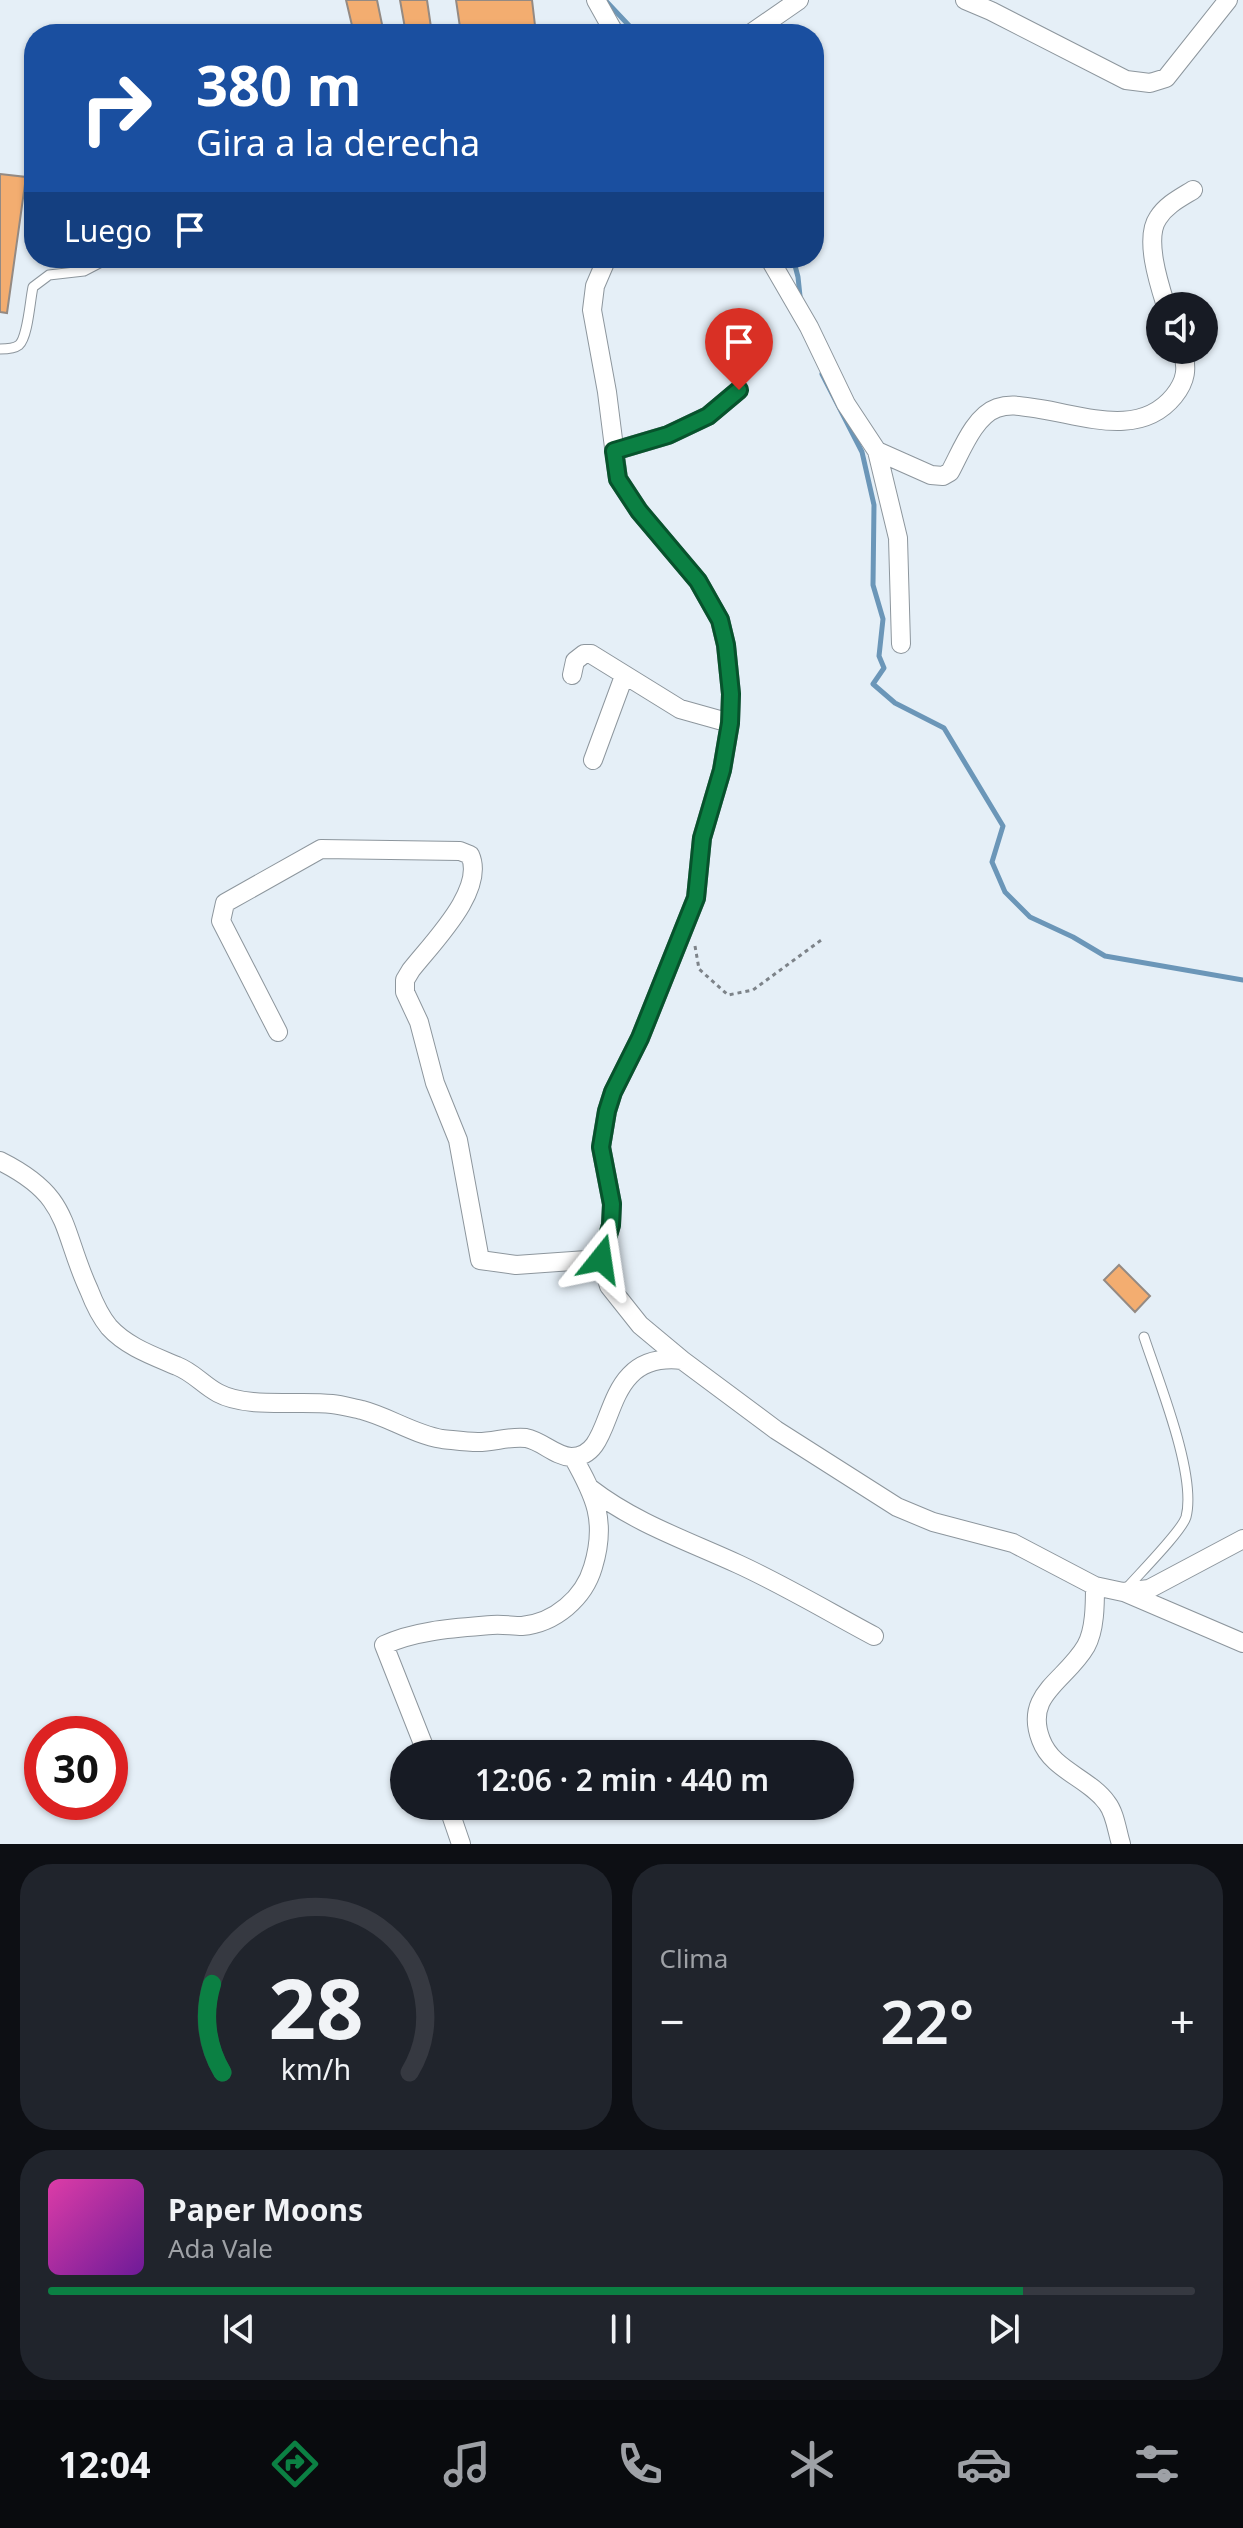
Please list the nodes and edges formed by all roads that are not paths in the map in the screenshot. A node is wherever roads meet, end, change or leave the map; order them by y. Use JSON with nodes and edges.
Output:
{"nodes":[{"id":1,"x":596,"y":0,"type":"edge"},
{"id":2,"x":799,"y":0,"type":"edge"},
{"id":3,"x":965,"y":0,"type":"edge"},
{"id":4,"x":1228,"y":0,"type":"edge"},
{"id":5,"x":609,"y":24,"type":"edge"},
{"id":6,"x":764,"y":24,"type":"edge"},
{"id":7,"x":1193,"y":190,"type":"dead end"},
{"id":8,"x":90,"y":268,"type":"edge"},
{"id":9,"x":603,"y":268,"type":"edge"},
{"id":10,"x":775,"y":268,"type":"edge"},
{"id":11,"x":1161,"y":292,"type":"edge"},
{"id":12,"x":0,"y":349,"type":"edge"},
{"id":13,"x":1186,"y":364,"type":"edge"},
{"id":14,"x":739,"y":390,"type":"dead end"},
{"id":15,"x":614,"y":451,"type":"junction"},
{"id":16,"x":877,"y":451,"type":"junction"},
{"id":17,"x":901,"y":644,"type":"dead end"},
{"id":18,"x":572,"y":675,"type":"dead end"},
{"id":19,"x":624,"y":676,"type":"junction"},
{"id":20,"x":730,"y":723,"type":"junction"},
{"id":21,"x":593,"y":760,"type":"dead end"},
{"id":22,"x":278,"y":1032,"type":"dead end"},
{"id":23,"x":0,"y":1161,"type":"edge"},
{"id":24,"x":601,"y":1259,"type":"junction"},
{"id":25,"x":1144,"y":1337,"type":"dead end"},
{"id":26,"x":682,"y":1360,"type":"junction"},
{"id":27,"x":573,"y":1457,"type":"junction"},
{"id":28,"x":591,"y":1489,"type":"junction"},
{"id":29,"x":1243,"y":1539,"type":"edge"},
{"id":30,"x":1095,"y":1586,"type":"junction"},
{"id":31,"x":1123,"y":1592,"type":"junction"},
{"id":32,"x":874,"y":1636,"type":"dead end"},
{"id":33,"x":1243,"y":1643,"type":"edge"},
{"id":34,"x":421,"y":1740,"type":"edge"},
{"id":35,"x":453,"y":1820,"type":"edge"},
{"id":36,"x":461,"y":1844,"type":"edge"},
{"id":37,"x":1121,"y":1844,"type":"edge"}],
"edges":[{"from":1,"to":5,"type":"street"},
{"from":2,"to":6,"type":"street"},
{"from":3,"to":4,"type":"street"},
{"from":7,"to":11,"type":"street"},
{"from":8,"to":12,"type":"lane"},
{"from":9,"to":15,"type":"street"},
{"from":10,"to":16,"type":"street"},
{"from":13,"to":16,"type":"street"},
{"from":14,"to":15,"type":"street"},
{"from":15,"to":20,"type":"street"},
{"from":16,"to":17,"type":"street"},
{"from":18,"to":19,"type":"street"},
{"from":19,"to":20,"type":"street"},
{"from":19,"to":21,"type":"street"},
{"from":20,"to":24,"type":"street"},
{"from":22,"to":24,"type":"street"},
{"from":23,"to":27,"type":"street"},
{"from":24,"to":26,"type":"street"},
{"from":25,"to":31,"type":"lane"},
{"from":26,"to":27,"type":"street"},
{"from":26,"to":30,"type":"street"},
{"from":27,"to":28,"type":"street"},
{"from":28,"to":32,"type":"street"},
{"from":28,"to":34,"type":"street"},
{"from":29,"to":31,"type":"street"},
{"from":30,"to":31,"type":"street"},
{"from":30,"to":37,"type":"street"},
{"from":31,"to":33,"type":"street"},
{"from":35,"to":36,"type":"street"}]}
